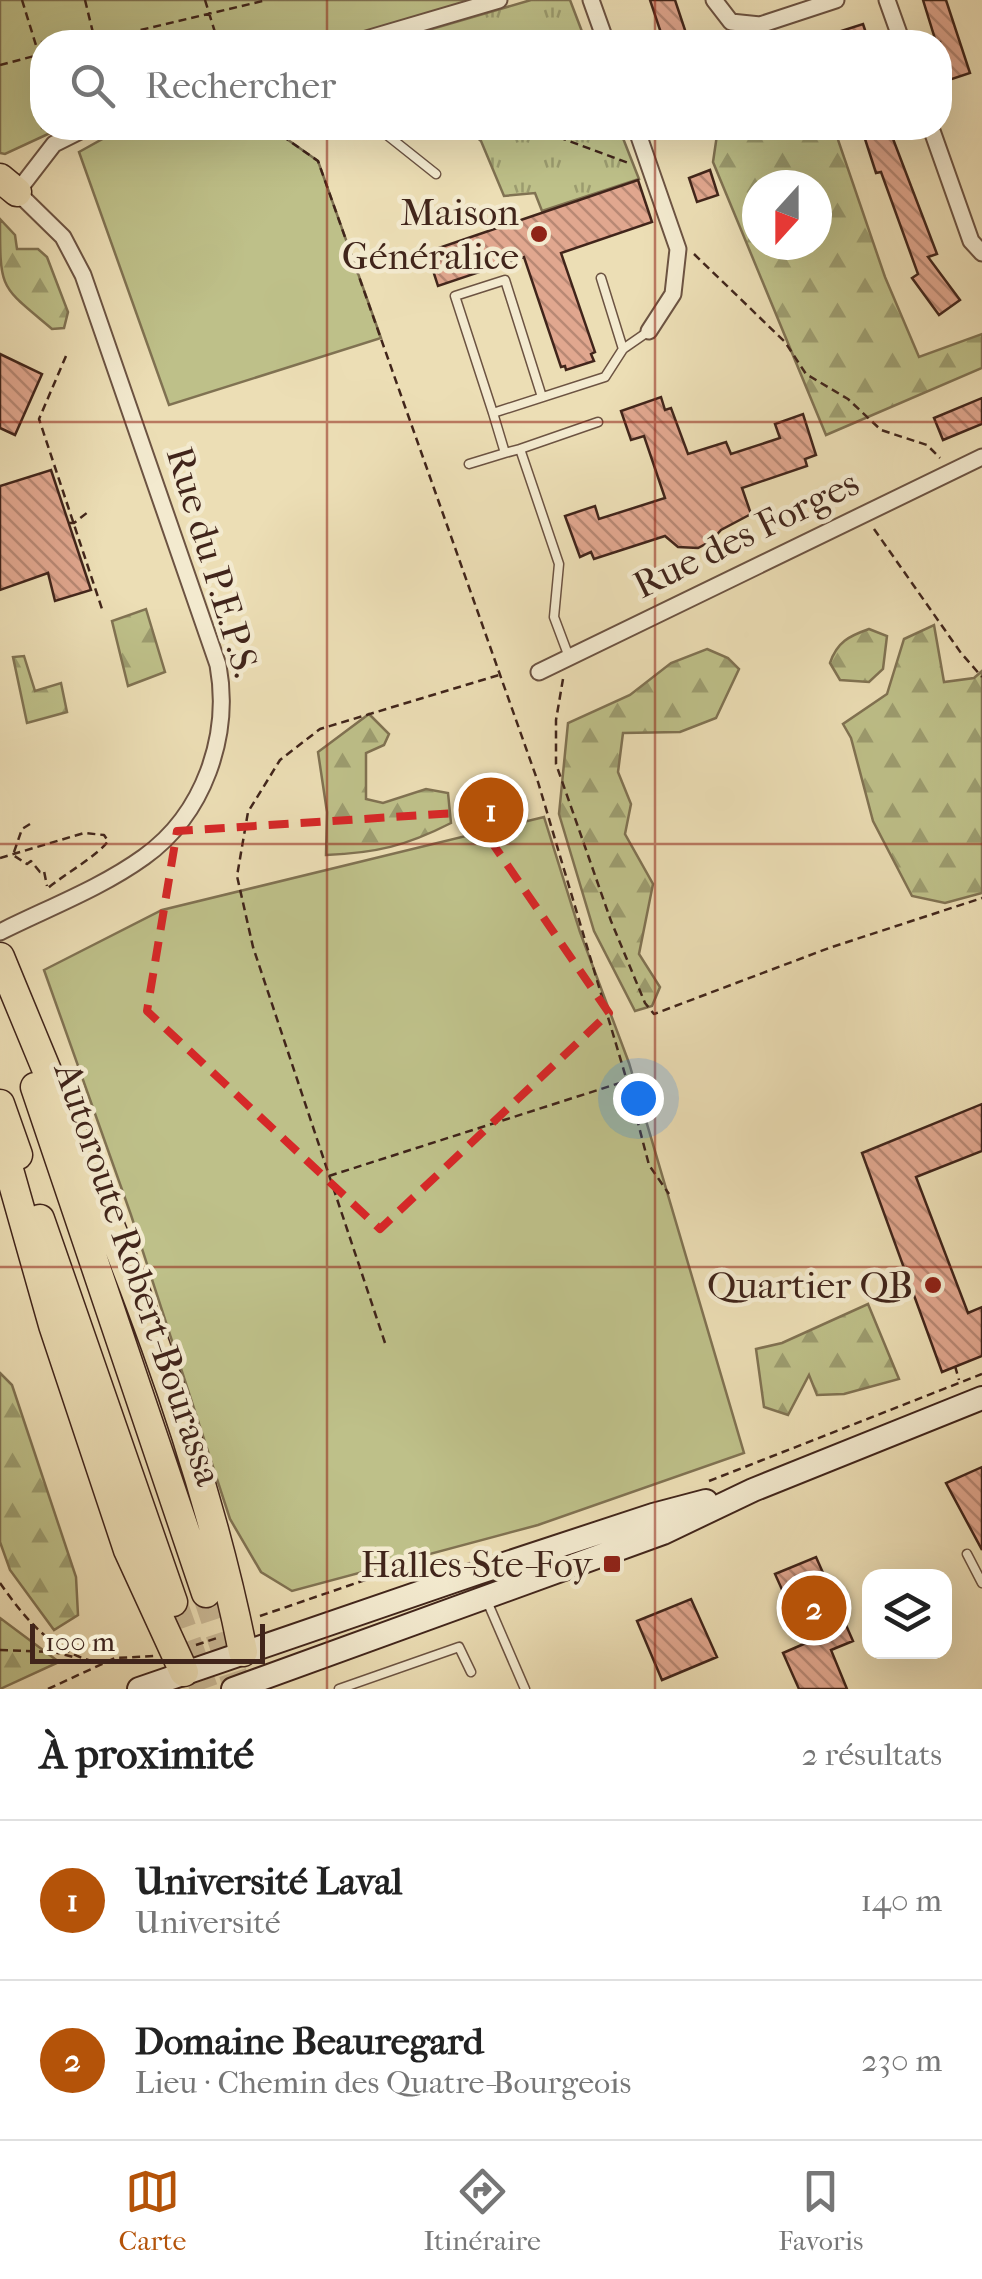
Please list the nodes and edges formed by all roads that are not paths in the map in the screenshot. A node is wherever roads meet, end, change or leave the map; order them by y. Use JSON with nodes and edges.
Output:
{"nodes":[{"id":1,"x":499,"y":0,"type":"edge"},
{"id":2,"x":591,"y":0,"type":"edge"},
{"id":3,"x":714,"y":0,"type":"edge"},
{"id":4,"x":836,"y":0,"type":"edge"},
{"id":5,"x":886,"y":0,"type":"edge"},
{"id":6,"x":397,"y":30,"type":"edge"},
{"id":7,"x":602,"y":30,"type":"edge"},
{"id":8,"x":897,"y":30,"type":"edge"},
{"id":9,"x":62,"y":140,"type":"edge"},
{"id":10,"x":393,"y":140,"type":"edge"},
{"id":11,"x":640,"y":140,"type":"edge"},
{"id":12,"x":936,"y":140,"type":"edge"},
{"id":13,"x":436,"y":174,"type":"dead end"},
{"id":14,"x":6,"y":186,"type":"edge"},
{"id":15,"x":982,"y":252,"type":"edge"},
{"id":16,"x":601,"y":278,"type":"dead end"},
{"id":17,"x":649,"y":331,"type":"joint"},
{"id":18,"x":623,"y":350,"type":"junction"},
{"id":19,"x":542,"y":397,"type":"junction"},
{"id":20,"x":494,"y":413,"type":"junction"},
{"id":21,"x":598,"y":422,"type":"dead end"},
{"id":22,"x":520,"y":449,"type":"junction"},
{"id":23,"x":505,"y":454,"type":"junction"},
{"id":24,"x":982,"y":456,"type":"edge"},
{"id":25,"x":469,"y":464,"type":"dead end"},
{"id":26,"x":568,"y":658,"type":"junction"},
{"id":27,"x":539,"y":672,"type":"dead end"},
{"id":28,"x":0,"y":932,"type":"edge"},
{"id":29,"x":0,"y":956,"type":"edge"},
{"id":30,"x":0,"y":979,"type":"edge"},
{"id":31,"x":0,"y":1104,"type":"edge"},
{"id":32,"x":0,"y":1138,"type":"edge"},
{"id":33,"x":968,"y":1389,"type":"edge"},
{"id":34,"x":754,"y":1490,"type":"junction"},
{"id":35,"x":967,"y":1554,"type":"dead end"},
{"id":36,"x":476,"y":1573,"type":"junction"},
{"id":37,"x":982,"y":1583,"type":"edge"},
{"id":38,"x":206,"y":1592,"type":"tunnel mouth"},
{"id":39,"x":486,"y":1598,"type":"junction"},
{"id":40,"x":173,"y":1602,"type":"tunnel mouth"},
{"id":41,"x":234,"y":1643,"type":"junction"},
{"id":42,"x":189,"y":1669,"type":"edge"},
{"id":43,"x":472,"y":1672,"type":"dead end"},
{"id":44,"x":244,"y":1687,"type":"edge"},
{"id":45,"x":139,"y":1689,"type":"edge"},
{"id":46,"x":339,"y":1689,"type":"edge"},
{"id":47,"x":525,"y":1689,"type":"edge"}],
"edges":[{"from":1,"to":6,"type":"street"},
{"from":2,"to":7,"type":"street"},
{"from":3,"to":4,"type":"street"},
{"from":5,"to":8,"type":"street"},
{"from":9,"to":14,"type":"street"},
{"from":10,"to":13,"type":"lane"},
{"from":11,"to":17,"type":"street"},
{"from":12,"to":15,"type":"street"},
{"from":14,"to":28,"type":"street","name":"Rue du P.E.P.S."},
{"from":16,"to":18,"type":"lane"},
{"from":17,"to":18,"type":"lane"},
{"from":18,"to":19,"type":"lane"},
{"from":19,"to":20,"type":"lane"},
{"from":19,"to":20,"type":"lane"},
{"from":20,"to":23,"type":"lane"},
{"from":21,"to":22,"type":"lane"},
{"from":22,"to":23,"type":"lane"},
{"from":22,"to":26,"type":"lane"},
{"from":23,"to":25,"type":"lane"},
{"from":24,"to":26,"type":"street","name":"Rue des Forges"},
{"from":26,"to":27,"type":"street","name":"Rue des Forges"},
{"from":29,"to":41,"type":"highway"},
{"from":30,"to":38,"type":"highway","name":"Autoroute Robert-Bourassa"},
{"from":31,"to":40,"type":"highway","name":"Autoroute Robert-Bourassa"},
{"from":32,"to":42,"type":"highway"},
{"from":33,"to":34,"type":"main road"},
{"from":34,"to":36,"type":"main road"},
{"from":34,"to":39,"type":"main road"},
{"from":35,"to":37,"type":"lane"},
{"from":36,"to":39,"type":"lane"},
{"from":36,"to":41,"type":"main road"},
{"from":39,"to":44,"type":"main road"},
{"from":39,"to":47,"type":"lane"},
{"from":41,"to":42,"type":"main road"},
{"from":41,"to":44,"type":"main road"},
{"from":42,"to":45,"type":"main road"},
{"from":43,"to":46,"type":"lane"}]}
